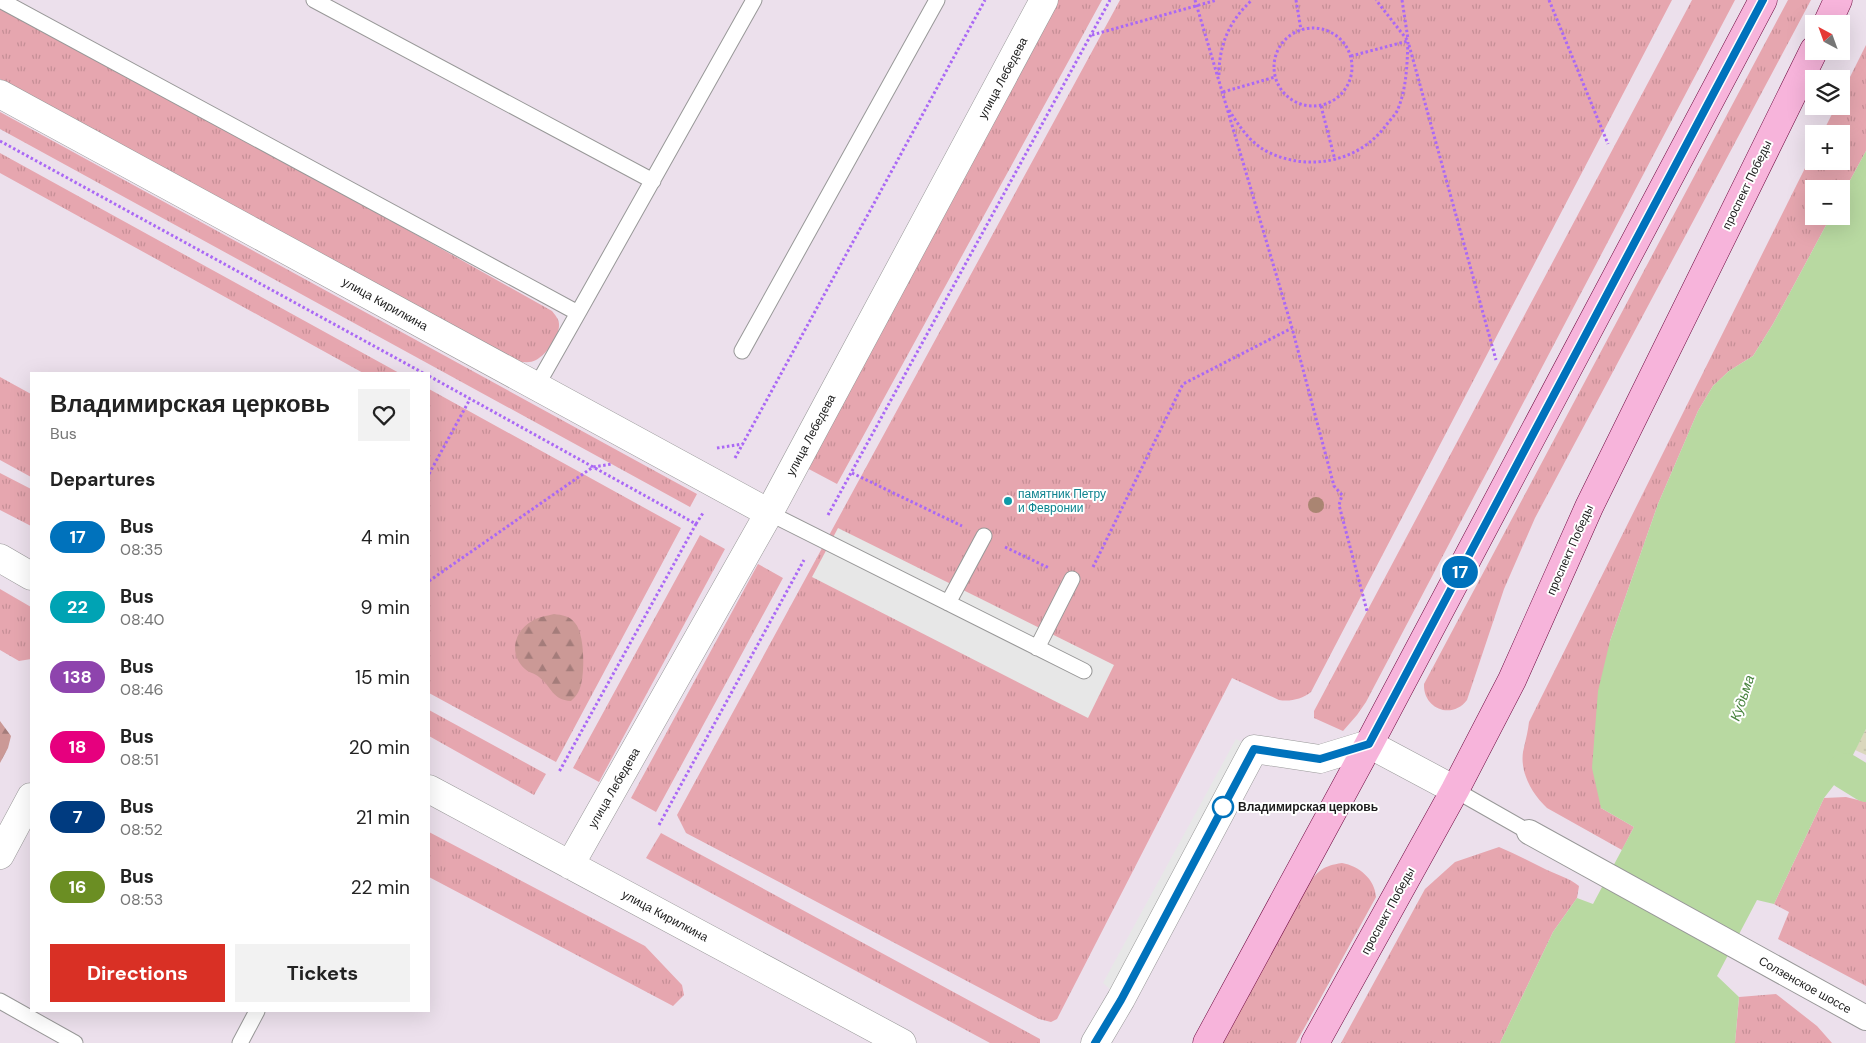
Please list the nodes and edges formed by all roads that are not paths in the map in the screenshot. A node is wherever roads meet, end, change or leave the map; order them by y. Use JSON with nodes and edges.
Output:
{"nodes":[{"id":1,"x":0,"y":0,"type":"edge"},
{"id":2,"x":314,"y":0,"type":"edge"},
{"id":3,"x":754,"y":0,"type":"edge"},
{"id":4,"x":937,"y":0,"type":"edge"},
{"id":5,"x":1044,"y":0,"type":"edge"},
{"id":6,"x":1763,"y":0,"type":"edge"},
{"id":7,"x":1838,"y":0,"type":"edge"},
{"id":8,"x":1831,"y":15,"type":"edge"},
{"id":9,"x":1809,"y":60,"type":"edge"},
{"id":10,"x":0,"y":94,"type":"edge"},
{"id":11,"x":653,"y":180,"type":"junction"},
{"id":12,"x":578,"y":313,"type":"junction"},
{"id":13,"x":742,"y":351,"type":"dead end"},
{"id":14,"x":536,"y":386,"type":"junction"},
{"id":15,"x":769,"y":513,"type":"junction"},
{"id":16,"x":984,"y":536,"type":"road end"},
{"id":17,"x":0,"y":558,"type":"edge"},
{"id":18,"x":30,"y":575,"type":"edge"},
{"id":19,"x":1072,"y":579,"type":"road end"},
{"id":20,"x":948,"y":603,"type":"junction"},
{"id":21,"x":1037,"y":648,"type":"junction"},
{"id":22,"x":1084,"y":671,"type":"dead end"},
{"id":23,"x":1369,"y":744,"type":"junction"},
{"id":24,"x":430,"y":790,"type":"edge"},
{"id":25,"x":1456,"y":790,"type":"junction"},
{"id":26,"x":30,"y":799,"type":"edge"},
{"id":27,"x":1529,"y":832,"type":"joint"},
{"id":28,"x":0,"y":854,"type":"edge"},
{"id":29,"x":570,"y":865,"type":"junction"},
{"id":30,"x":0,"y":1001,"type":"edge"},
{"id":31,"x":256,"y":1012,"type":"edge"},
{"id":32,"x":1866,"y":1018,"type":"edge"},
{"id":33,"x":75,"y":1043,"type":"edge"},
{"id":34,"x":240,"y":1043,"type":"edge"},
{"id":35,"x":902,"y":1043,"type":"edge"},
{"id":36,"x":1095,"y":1043,"type":"edge"},
{"id":37,"x":1208,"y":1043,"type":"edge"},
{"id":38,"x":1315,"y":1043,"type":"edge"}],
"edges":[{"from":1,"to":12,"type":"lane"},
{"from":2,"to":11,"type":"lane"},
{"from":3,"to":11,"type":"lane"},
{"from":4,"to":13,"type":"lane"},
{"from":5,"to":15,"type":"street","name":"улица Лебедева"},
{"from":6,"to":23,"type":"main road"},
{"from":7,"to":8,"type":"main road"},
{"from":9,"to":25,"type":"main road","name":"проспект Победы"},
{"from":10,"to":14,"type":"street","name":"улица Кирилкина"},
{"from":11,"to":12,"type":"lane"},
{"from":12,"to":14,"type":"lane"},
{"from":14,"to":15,"type":"street","name":"улица Кирилкина"},
{"from":15,"to":20,"type":"lane"},
{"from":15,"to":29,"type":"street","name":"улица Лебедева"},
{"from":16,"to":20,"type":"lane"},
{"from":17,"to":18,"type":"street"},
{"from":19,"to":21,"type":"lane"},
{"from":20,"to":21,"type":"lane"},
{"from":21,"to":22,"type":"lane"},
{"from":23,"to":25,"type":"street"},
{"from":23,"to":36,"type":"street"},
{"from":23,"to":37,"type":"main road"},
{"from":24,"to":29,"type":"street","name":"улица Кирилкина"},
{"from":25,"to":27,"type":"lane"},
{"from":25,"to":38,"type":"main road","name":"проспект Победы"},
{"from":26,"to":28,"type":"street"},
{"from":27,"to":32,"type":"street","name":"Солзенское шоссе"},
{"from":29,"to":35,"type":"street","name":"улица Кирилкина"},
{"from":30,"to":33,"type":"lane"},
{"from":31,"to":34,"type":"lane"}]}
